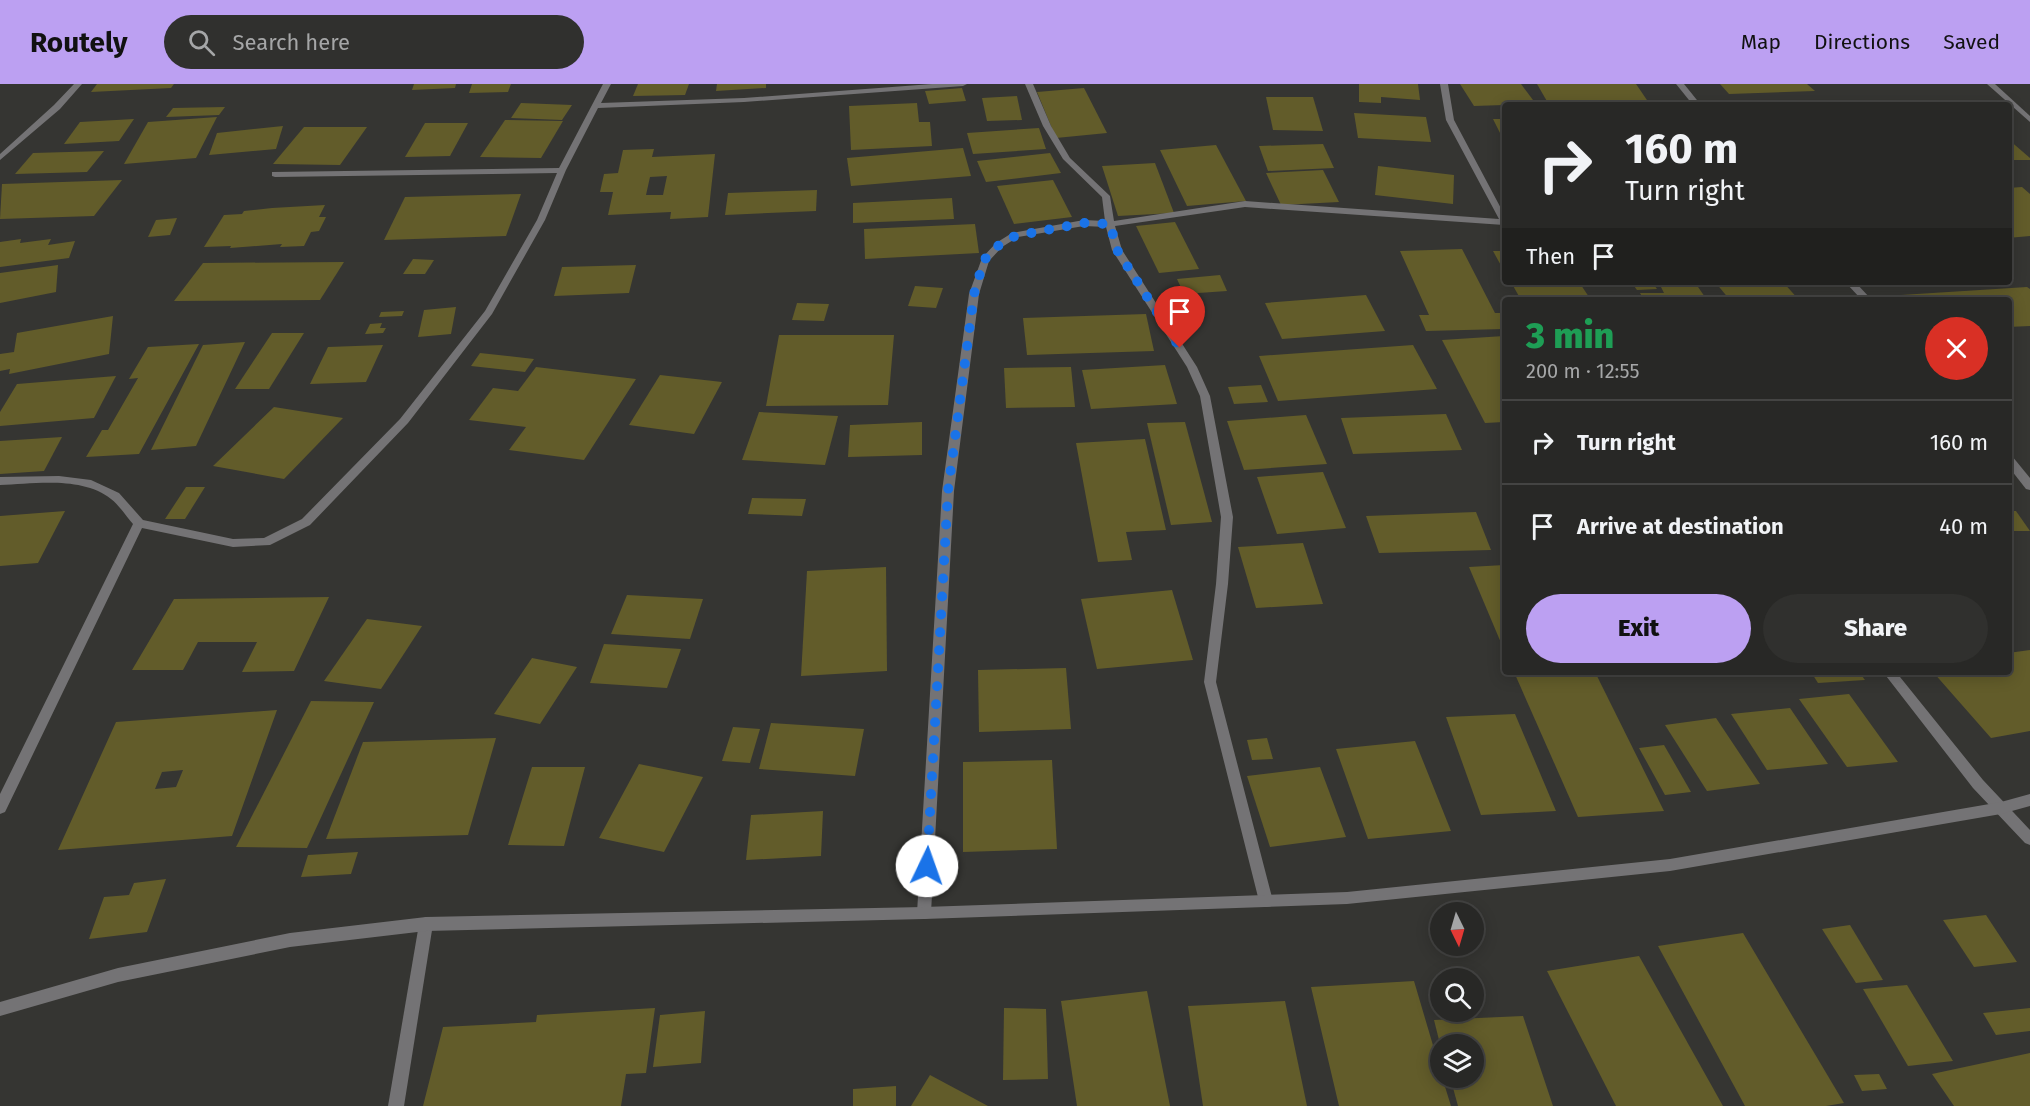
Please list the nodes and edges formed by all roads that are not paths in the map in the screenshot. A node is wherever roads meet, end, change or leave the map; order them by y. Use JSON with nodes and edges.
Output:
{"nodes":[{"id":1,"x":78,"y":84,"type":"edge"},
{"id":2,"x":607,"y":84,"type":"edge"},
{"id":3,"x":963,"y":84,"type":"edge"},
{"id":4,"x":1029,"y":84,"type":"edge"},
{"id":5,"x":1444,"y":84,"type":"edge"},
{"id":6,"x":1680,"y":84,"type":"edge"},
{"id":7,"x":1991,"y":84,"type":"edge"},
{"id":8,"x":1695,"y":102,"type":"edge"},
{"id":9,"x":2010,"y":102,"type":"edge"},
{"id":10,"x":2012,"y":103,"type":"edge"},
{"id":11,"x":594,"y":106,"type":"junction"},
{"id":12,"x":2030,"y":120,"type":"edge"},
{"id":13,"x":0,"y":158,"type":"edge"},
{"id":14,"x":562,"y":170,"type":"junction"},
{"id":15,"x":275,"y":174,"type":"dead end"},
{"id":16,"x":1502,"y":218,"type":"edge"},
{"id":17,"x":1502,"y":222,"type":"edge"},
{"id":18,"x":1110,"y":224,"type":"junction"},
{"id":19,"x":1853,"y":285,"type":"edge"},
{"id":20,"x":1864,"y":297,"type":"edge"},
{"id":21,"x":2012,"y":463,"type":"edge"},
{"id":22,"x":0,"y":481,"type":"edge"},
{"id":23,"x":2030,"y":486,"type":"edge"},
{"id":24,"x":139,"y":523,"type":"junction"},
{"id":25,"x":1891,"y":675,"type":"edge"},
{"id":26,"x":2030,"y":800,"type":"edge"},
{"id":27,"x":0,"y":808,"type":"edge"},
{"id":28,"x":2001,"y":808,"type":"junction"},
{"id":29,"x":2030,"y":839,"type":"edge"},
{"id":30,"x":1266,"y":901,"type":"junction"},
{"id":31,"x":924,"y":913,"type":"junction"},
{"id":32,"x":426,"y":924,"type":"junction"},
{"id":33,"x":0,"y":1009,"type":"edge"},
{"id":34,"x":396,"y":1106,"type":"edge"}],
"edges":[{"from":1,"to":13,"type":"street"},
{"from":2,"to":11,"type":"street"},
{"from":3,"to":11,"type":"street"},
{"from":4,"to":18,"type":"street"},
{"from":5,"to":16,"type":"street"},
{"from":6,"to":8,"type":"street"},
{"from":7,"to":9,"type":"street"},
{"from":10,"to":12,"type":"street"},
{"from":11,"to":14,"type":"street"},
{"from":14,"to":15,"type":"street"},
{"from":14,"to":24,"type":"street"},
{"from":17,"to":18,"type":"street"},
{"from":18,"to":30,"type":"street"},
{"from":18,"to":31,"type":"street"},
{"from":19,"to":20,"type":"street"},
{"from":21,"to":23,"type":"street"},
{"from":22,"to":24,"type":"street"},
{"from":24,"to":27,"type":"street"},
{"from":25,"to":28,"type":"street"},
{"from":26,"to":28,"type":"street"},
{"from":28,"to":29,"type":"street"},
{"from":28,"to":30,"type":"street"},
{"from":30,"to":31,"type":"street"},
{"from":31,"to":32,"type":"street"},
{"from":32,"to":33,"type":"street"},
{"from":32,"to":34,"type":"street"}]}
